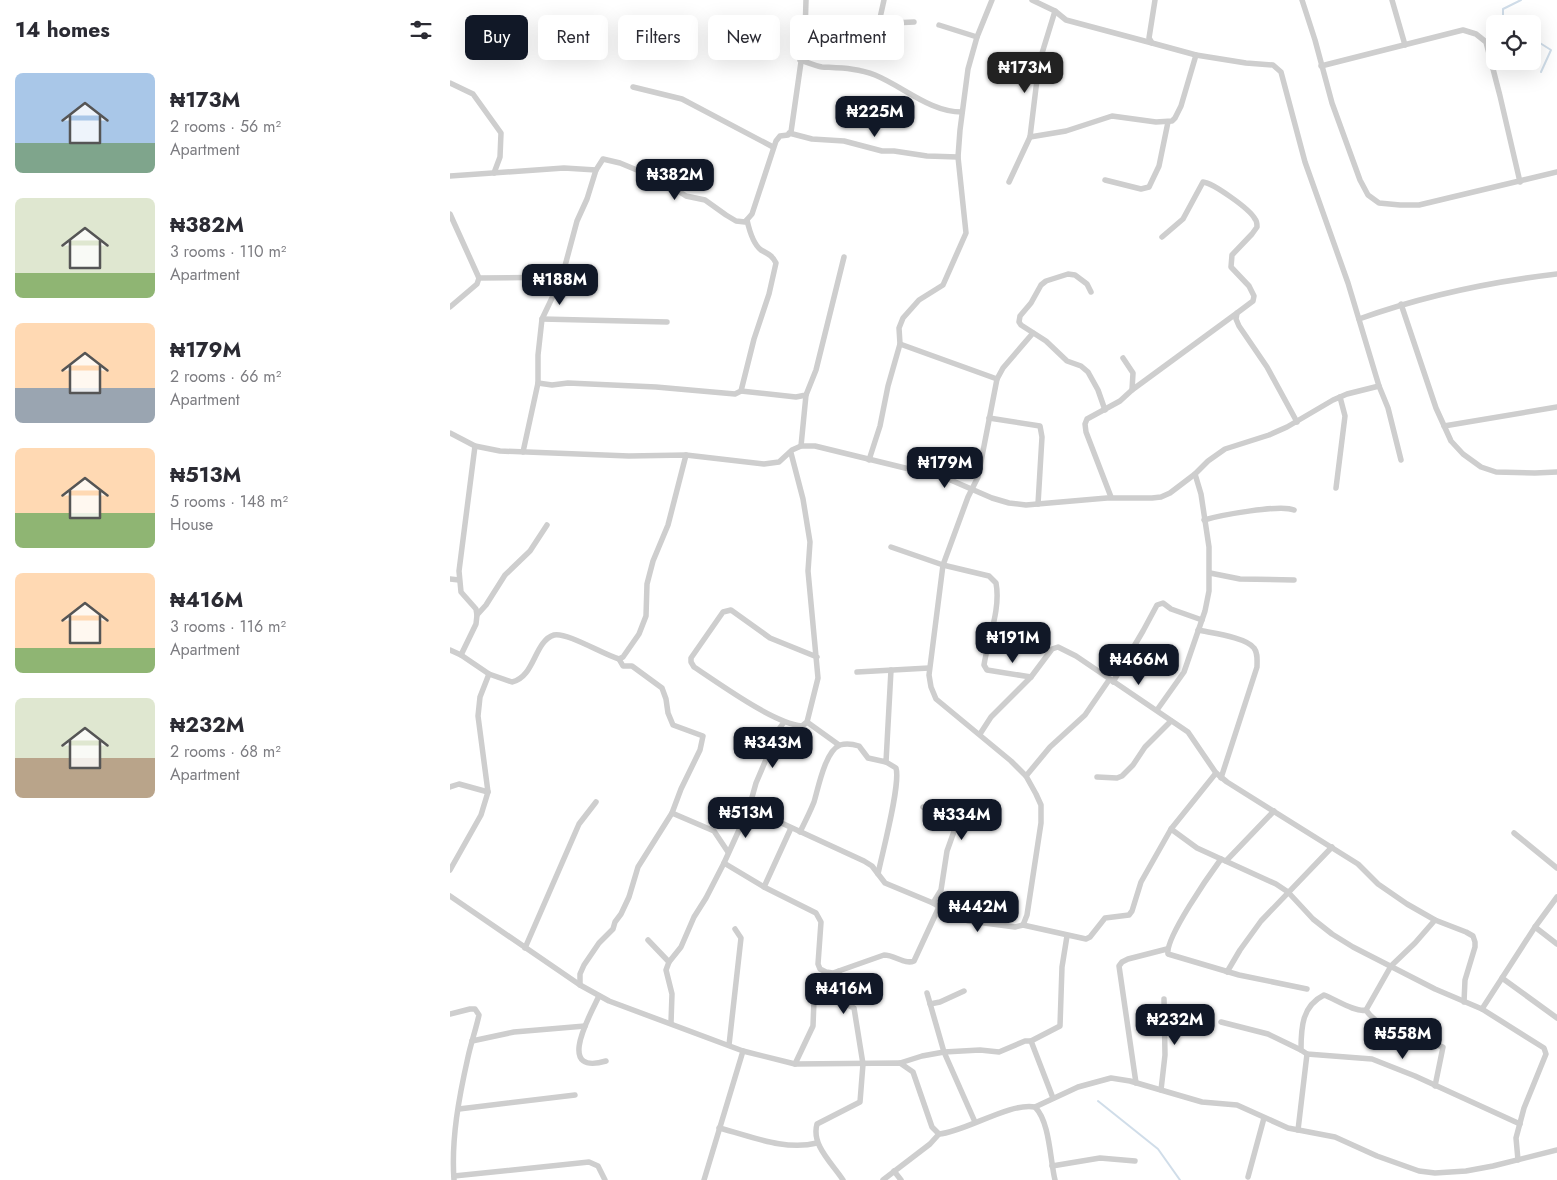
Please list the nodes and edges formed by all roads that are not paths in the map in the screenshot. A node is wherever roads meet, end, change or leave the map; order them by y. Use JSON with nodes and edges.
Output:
{"nodes":[{"id":1,"x":806,"y":0,"type":"edge"},
{"id":2,"x":884,"y":0,"type":"edge"},
{"id":3,"x":992,"y":0,"type":"edge"},
{"id":4,"x":1032,"y":0,"type":"edge"},
{"id":5,"x":1154,"y":0,"type":"edge"},
{"id":6,"x":1302,"y":0,"type":"edge"},
{"id":7,"x":1392,"y":0,"type":"edge"},
{"id":8,"x":1056,"y":11,"type":"junction"},
{"id":9,"x":806,"y":15,"type":"edge"},
{"id":10,"x":914,"y":22,"type":"dead end"},
{"id":11,"x":939,"y":25,"type":"dead end"},
{"id":12,"x":977,"y":37,"type":"junction"},
{"id":13,"x":1152,"y":43,"type":"junction"},
{"id":14,"x":1405,"y":45,"type":"junction"},
{"id":15,"x":1196,"y":55,"type":"junction"},
{"id":16,"x":800,"y":60,"type":"joint"},
{"id":17,"x":1322,"y":66,"type":"junction"},
{"id":18,"x":450,"y":83,"type":"edge"},
{"id":19,"x":633,"y":87,"type":"dead end"},
{"id":20,"x":962,"y":112,"type":"junction"},
{"id":21,"x":1168,"y":122,"type":"junction"},
{"id":22,"x":789,"y":133,"type":"junction"},
{"id":23,"x":1030,"y":137,"type":"junction"},
{"id":24,"x":773,"y":147,"type":"junction"},
{"id":25,"x":958,"y":157,"type":"junction"},
{"id":26,"x":596,"y":170,"type":"junction"},
{"id":27,"x":1557,"y":172,"type":"edge"},
{"id":28,"x":494,"y":173,"type":"junction"},
{"id":29,"x":450,"y":176,"type":"edge"},
{"id":30,"x":1105,"y":180,"type":"dead end"},
{"id":31,"x":1009,"y":182,"type":"dead end"},
{"id":32,"x":1520,"y":182,"type":"junction"},
{"id":33,"x":450,"y":214,"type":"edge"},
{"id":34,"x":747,"y":220,"type":"junction"},
{"id":35,"x":1162,"y":237,"type":"dead end"},
{"id":36,"x":844,"y":257,"type":"dead end"},
{"id":37,"x":1557,"y":274,"type":"edge"},
{"id":38,"x":562,"y":277,"type":"junction"},
{"id":39,"x":479,"y":278,"type":"junction"},
{"id":40,"x":1091,"y":292,"type":"dead end"},
{"id":41,"x":1401,"y":304,"type":"junction"},
{"id":42,"x":450,"y":307,"type":"edge"},
{"id":43,"x":1237,"y":313,"type":"junction"},
{"id":44,"x":542,"y":319,"type":"junction"},
{"id":45,"x":1359,"y":319,"type":"junction"},
{"id":46,"x":667,"y":322,"type":"dead end"},
{"id":47,"x":1033,"y":333,"type":"junction"},
{"id":48,"x":900,"y":344,"type":"junction"},
{"id":49,"x":1124,"y":358,"type":"dead end"},
{"id":50,"x":997,"y":379,"type":"junction"},
{"id":51,"x":538,"y":383,"type":"junction"},
{"id":52,"x":1379,"y":386,"type":"junction"},
{"id":53,"x":1132,"y":390,"type":"junction"},
{"id":54,"x":741,"y":391,"type":"junction"},
{"id":55,"x":806,"y":395,"type":"junction"},
{"id":56,"x":1340,"y":397,"type":"junction"},
{"id":57,"x":1557,"y":407,"type":"edge"},
{"id":58,"x":1105,"y":410,"type":"junction"},
{"id":59,"x":989,"y":418,"type":"junction"},
{"id":60,"x":1297,"y":422,"type":"junction"},
{"id":61,"x":1444,"y":426,"type":"junction"},
{"id":62,"x":450,"y":433,"type":"edge"},
{"id":63,"x":476,"y":446,"type":"junction"},
{"id":64,"x":801,"y":446,"type":"junction"},
{"id":65,"x":523,"y":452,"type":"junction"},
{"id":66,"x":790,"y":453,"type":"junction"},
{"id":67,"x":686,"y":455,"type":"junction"},
{"id":68,"x":869,"y":460,"type":"junction"},
{"id":69,"x":1401,"y":460,"type":"dead end"},
{"id":70,"x":1557,"y":472,"type":"edge"},
{"id":71,"x":1195,"y":474,"type":"junction"},
{"id":72,"x":1336,"y":488,"type":"dead end"},
{"id":73,"x":972,"y":489,"type":"junction"},
{"id":74,"x":1111,"y":497,"type":"junction"},
{"id":75,"x":1038,"y":504,"type":"junction"},
{"id":76,"x":1294,"y":510,"type":"dead end"},
{"id":77,"x":1204,"y":520,"type":"junction"},
{"id":78,"x":547,"y":525,"type":"dead end"},
{"id":79,"x":891,"y":547,"type":"dead end"},
{"id":80,"x":943,"y":565,"type":"junction"},
{"id":81,"x":1210,"y":573,"type":"junction"},
{"id":82,"x":450,"y":579,"type":"edge"},
{"id":83,"x":459,"y":580,"type":"junction"},
{"id":84,"x":1294,"y":580,"type":"dead end"},
{"id":85,"x":477,"y":615,"type":"junction"},
{"id":86,"x":1202,"y":620,"type":"junction"},
{"id":87,"x":1198,"y":630,"type":"junction"},
{"id":88,"x":450,"y":650,"type":"edge"},
{"id":89,"x":461,"y":655,"type":"junction"},
{"id":90,"x":817,"y":657,"type":"junction"},
{"id":91,"x":619,"y":659,"type":"junction"},
{"id":92,"x":929,"y":668,"type":"junction"},
{"id":93,"x":891,"y":670,"type":"junction"},
{"id":94,"x":857,"y":672,"type":"dead end"},
{"id":95,"x":489,"y":674,"type":"junction"},
{"id":96,"x":1031,"y":677,"type":"junction"},
{"id":97,"x":1111,"y":681,"type":"junction"},
{"id":98,"x":1157,"y":710,"type":"junction"},
{"id":99,"x":1171,"y":721,"type":"junction"},
{"id":100,"x":784,"y":722,"type":"junction"},
{"id":101,"x":807,"y":722,"type":"junction"},
{"id":102,"x":980,"y":734,"type":"junction"},
{"id":103,"x":839,"y":745,"type":"junction"},
{"id":104,"x":886,"y":762,"type":"junction"},
{"id":105,"x":1026,"y":776,"type":"junction"},
{"id":106,"x":1218,"y":776,"type":"junction"},
{"id":107,"x":1097,"y":777,"type":"dead end"},
{"id":108,"x":450,"y":786,"type":"edge"},
{"id":109,"x":488,"y":792,"type":"junction"},
{"id":110,"x":596,"y":802,"type":"dead end"},
{"id":111,"x":923,"y":807,"type":"dead end"},
{"id":112,"x":749,"y":808,"type":"junction"},
{"id":113,"x":1274,"y":810,"type":"junction"},
{"id":114,"x":672,"y":813,"type":"junction"},
{"id":115,"x":791,"y":828,"type":"junction"},
{"id":116,"x":1170,"y":829,"type":"junction"},
{"id":117,"x":800,"y":832,"type":"junction"},
{"id":118,"x":1514,"y":834,"type":"dead end"},
{"id":119,"x":1332,"y":847,"type":"junction"},
{"id":120,"x":728,"y":852,"type":"junction"},
{"id":121,"x":1224,"y":860,"type":"junction"},
{"id":122,"x":724,"y":863,"type":"junction"},
{"id":123,"x":1557,"y":868,"type":"edge"},
{"id":124,"x":450,"y":870,"type":"edge"},
{"id":125,"x":878,"y":874,"type":"junction"},
{"id":126,"x":764,"y":888,"type":"junction"},
{"id":127,"x":1288,"y":892,"type":"junction"},
{"id":128,"x":450,"y":896,"type":"edge"},
{"id":129,"x":1557,"y":896,"type":"edge"},
{"id":130,"x":932,"y":903,"type":"junction"},
{"id":131,"x":939,"y":907,"type":"junction"},
{"id":132,"x":1435,"y":920,"type":"junction"},
{"id":133,"x":1023,"y":925,"type":"junction"},
{"id":134,"x":1535,"y":927,"type":"junction"},
{"id":135,"x":735,"y":929,"type":"dead end"},
{"id":136,"x":1067,"y":936,"type":"junction"},
{"id":137,"x":648,"y":940,"type":"dead end"},
{"id":138,"x":1557,"y":944,"type":"edge"},
{"id":139,"x":524,"y":948,"type":"junction"},
{"id":140,"x":1167,"y":949,"type":"junction"},
{"id":141,"x":669,"y":962,"type":"junction"},
{"id":142,"x":1391,"y":966,"type":"junction"},
{"id":143,"x":839,"y":971,"type":"junction"},
{"id":144,"x":1227,"y":972,"type":"junction"},
{"id":145,"x":1502,"y":978,"type":"junction"},
{"id":146,"x":580,"y":986,"type":"junction"},
{"id":147,"x":1307,"y":989,"type":"dead end"},
{"id":148,"x":964,"y":991,"type":"dead end"},
{"id":149,"x":927,"y":993,"type":"dead end"},
{"id":150,"x":599,"y":996,"type":"junction"},
{"id":151,"x":1164,"y":999,"type":"dead end"},
{"id":152,"x":814,"y":1000,"type":"dead end"},
{"id":153,"x":1464,"y":1002,"type":"junction"},
{"id":154,"x":930,"y":1004,"type":"junction"},
{"id":155,"x":1366,"y":1010,"type":"junction"},
{"id":156,"x":1482,"y":1010,"type":"junction"},
{"id":157,"x":450,"y":1014,"type":"edge"},
{"id":158,"x":1557,"y":1018,"type":"edge"},
{"id":159,"x":1220,"y":1022,"type":"dead end"},
{"id":160,"x":671,"y":1023,"type":"junction"},
{"id":161,"x":585,"y":1026,"type":"junction"},
{"id":162,"x":1030,"y":1041,"type":"junction"},
{"id":163,"x":472,"y":1042,"type":"junction"},
{"id":164,"x":729,"y":1045,"type":"junction"},
{"id":165,"x":1301,"y":1050,"type":"junction"},
{"id":166,"x":743,"y":1051,"type":"junction"},
{"id":167,"x":944,"y":1052,"type":"junction"},
{"id":168,"x":1307,"y":1054,"type":"junction"},
{"id":169,"x":606,"y":1061,"type":"dead end"},
{"id":170,"x":900,"y":1063,"type":"junction"},
{"id":171,"x":795,"y":1064,"type":"junction"},
{"id":172,"x":863,"y":1064,"type":"junction"},
{"id":173,"x":1136,"y":1083,"type":"junction"},
{"id":174,"x":1435,"y":1086,"type":"junction"},
{"id":175,"x":1161,"y":1090,"type":"junction"},
{"id":176,"x":575,"y":1096,"type":"dead end"},
{"id":177,"x":1053,"y":1098,"type":"junction"},
{"id":178,"x":1035,"y":1107,"type":"junction"},
{"id":179,"x":459,"y":1109,"type":"junction"},
{"id":180,"x":1264,"y":1118,"type":"junction"},
{"id":181,"x":453,"y":1119,"type":"edge"},
{"id":182,"x":975,"y":1122,"type":"junction"},
{"id":183,"x":1520,"y":1124,"type":"junction"},
{"id":184,"x":719,"y":1128,"type":"junction"},
{"id":185,"x":1298,"y":1130,"type":"junction"},
{"id":186,"x":939,"y":1134,"type":"junction"},
{"id":187,"x":817,"y":1143,"type":"junction"},
{"id":188,"x":1557,"y":1150,"type":"edge"},
{"id":189,"x":1518,"y":1160,"type":"junction"},
{"id":190,"x":1134,"y":1161,"type":"dead end"},
{"id":191,"x":1052,"y":1166,"type":"junction"},
{"id":192,"x":452,"y":1169,"type":"edge"},
{"id":193,"x":894,"y":1171,"type":"junction"},
{"id":194,"x":1248,"y":1176,"type":"dead end"},
{"id":195,"x":454,"y":1178,"type":"edge"},
{"id":196,"x":842,"y":1179,"type":"edge"},
{"id":197,"x":605,"y":1180,"type":"edge"},
{"id":198,"x":704,"y":1180,"type":"edge"},
{"id":199,"x":834,"y":1180,"type":"edge"},
{"id":200,"x":883,"y":1180,"type":"edge"},
{"id":201,"x":901,"y":1180,"type":"edge"},
{"id":202,"x":1055,"y":1180,"type":"edge"}],
"edges":[{"from":1,"to":9,"type":"street"},
{"from":2,"to":10,"type":"street"},
{"from":3,"to":12,"type":"street"},
{"from":4,"to":8,"type":"street"},
{"from":5,"to":13,"type":"street"},
{"from":6,"to":17,"type":"street"},
{"from":7,"to":14,"type":"street"},
{"from":8,"to":13,"type":"street"},
{"from":8,"to":23,"type":"street"},
{"from":11,"to":12,"type":"street"},
{"from":12,"to":20,"type":"street"},
{"from":13,"to":15,"type":"street"},
{"from":14,"to":17,"type":"street"},
{"from":14,"to":32,"type":"street"},
{"from":15,"to":21,"type":"street"},
{"from":15,"to":45,"type":"street"},
{"from":16,"to":20,"type":"street"},
{"from":16,"to":22,"type":"street"},
{"from":17,"to":32,"type":"street"},
{"from":18,"to":28,"type":"street"},
{"from":19,"to":24,"type":"street"},
{"from":20,"to":25,"type":"street"},
{"from":21,"to":23,"type":"street"},
{"from":21,"to":30,"type":"street"},
{"from":22,"to":24,"type":"street"},
{"from":22,"to":25,"type":"street"},
{"from":23,"to":31,"type":"street"},
{"from":24,"to":34,"type":"street"},
{"from":25,"to":48,"type":"street"},
{"from":26,"to":28,"type":"street"},
{"from":26,"to":34,"type":"street"},
{"from":26,"to":38,"type":"street"},
{"from":27,"to":32,"type":"street"},
{"from":28,"to":29,"type":"street"},
{"from":33,"to":39,"type":"street"},
{"from":34,"to":54,"type":"street"},
{"from":35,"to":43,"type":"street"},
{"from":36,"to":55,"type":"street"},
{"from":37,"to":41,"type":"street"},
{"from":38,"to":39,"type":"street"},
{"from":38,"to":44,"type":"street"},
{"from":39,"to":42,"type":"street"},
{"from":40,"to":47,"type":"street"},
{"from":41,"to":45,"type":"street"},
{"from":41,"to":61,"type":"street"},
{"from":43,"to":53,"type":"street"},
{"from":43,"to":60,"type":"street"},
{"from":44,"to":46,"type":"street"},
{"from":44,"to":51,"type":"street"},
{"from":45,"to":52,"type":"street"},
{"from":47,"to":50,"type":"street"},
{"from":47,"to":58,"type":"street"},
{"from":48,"to":50,"type":"street"},
{"from":48,"to":68,"type":"street"},
{"from":49,"to":53,"type":"street"},
{"from":50,"to":59,"type":"street"},
{"from":51,"to":54,"type":"street"},
{"from":51,"to":65,"type":"street"},
{"from":52,"to":56,"type":"street"},
{"from":52,"to":69,"type":"street"},
{"from":53,"to":58,"type":"street"},
{"from":54,"to":55,"type":"street"},
{"from":55,"to":64,"type":"street"},
{"from":56,"to":60,"type":"street"},
{"from":56,"to":72,"type":"street"},
{"from":57,"to":61,"type":"street"},
{"from":58,"to":74,"type":"street"},
{"from":59,"to":73,"type":"street"},
{"from":59,"to":75,"type":"street"},
{"from":60,"to":71,"type":"street"},
{"from":61,"to":70,"type":"street"},
{"from":62,"to":63,"type":"street"},
{"from":63,"to":65,"type":"street"},
{"from":63,"to":83,"type":"street"},
{"from":64,"to":66,"type":"street"},
{"from":64,"to":68,"type":"street"},
{"from":65,"to":67,"type":"street"},
{"from":66,"to":67,"type":"street"},
{"from":66,"to":90,"type":"street"},
{"from":67,"to":91,"type":"street"},
{"from":68,"to":73,"type":"street"},
{"from":71,"to":74,"type":"street"},
{"from":71,"to":77,"type":"street"},
{"from":73,"to":75,"type":"street"},
{"from":73,"to":80,"type":"street"},
{"from":74,"to":75,"type":"street"},
{"from":76,"to":77,"type":"street"},
{"from":77,"to":81,"type":"street"},
{"from":78,"to":85,"type":"street"},
{"from":79,"to":80,"type":"street"},
{"from":80,"to":92,"type":"street"},
{"from":80,"to":96,"type":"street"},
{"from":81,"to":84,"type":"street"},
{"from":81,"to":86,"type":"street"},
{"from":82,"to":83,"type":"street"},
{"from":83,"to":85,"type":"street"},
{"from":85,"to":89,"type":"street"},
{"from":86,"to":87,"type":"street"},
{"from":86,"to":97,"type":"street"},
{"from":87,"to":98,"type":"street"},
{"from":87,"to":106,"type":"street"},
{"from":88,"to":89,"type":"street"},
{"from":89,"to":95,"type":"street"},
{"from":90,"to":100,"type":"street"},
{"from":90,"to":101,"type":"street"},
{"from":91,"to":95,"type":"street"},
{"from":91,"to":114,"type":"street"},
{"from":92,"to":93,"type":"street"},
{"from":92,"to":102,"type":"street"},
{"from":93,"to":94,"type":"street"},
{"from":93,"to":104,"type":"street"},
{"from":95,"to":109,"type":"street"},
{"from":96,"to":97,"type":"street"},
{"from":96,"to":102,"type":"street"},
{"from":97,"to":98,"type":"street"},
{"from":97,"to":105,"type":"street"},
{"from":98,"to":99,"type":"street"},
{"from":99,"to":106,"type":"street"},
{"from":99,"to":107,"type":"street"},
{"from":100,"to":101,"type":"street"},
{"from":100,"to":112,"type":"street"},
{"from":101,"to":103,"type":"street"},
{"from":102,"to":105,"type":"street"},
{"from":103,"to":104,"type":"street"},
{"from":103,"to":117,"type":"street"},
{"from":104,"to":125,"type":"street"},
{"from":105,"to":133,"type":"street"},
{"from":106,"to":113,"type":"street"},
{"from":106,"to":116,"type":"street"},
{"from":108,"to":109,"type":"street"},
{"from":109,"to":124,"type":"street"},
{"from":110,"to":139,"type":"street"},
{"from":111,"to":130,"type":"street"},
{"from":112,"to":115,"type":"street"},
{"from":112,"to":120,"type":"street"},
{"from":113,"to":119,"type":"street"},
{"from":113,"to":121,"type":"street"},
{"from":114,"to":120,"type":"street"},
{"from":114,"to":146,"type":"street"},
{"from":115,"to":117,"type":"street"},
{"from":115,"to":126,"type":"street"},
{"from":116,"to":121,"type":"street"},
{"from":116,"to":136,"type":"street"},
{"from":117,"to":125,"type":"street"},
{"from":118,"to":123,"type":"street"},
{"from":119,"to":127,"type":"street"},
{"from":119,"to":132,"type":"street"},
{"from":120,"to":122,"type":"street"},
{"from":121,"to":127,"type":"street"},
{"from":121,"to":140,"type":"street"},
{"from":122,"to":126,"type":"street"},
{"from":122,"to":141,"type":"street"},
{"from":125,"to":130,"type":"street"},
{"from":126,"to":143,"type":"street"},
{"from":127,"to":142,"type":"street"},
{"from":127,"to":144,"type":"street"},
{"from":128,"to":139,"type":"street"},
{"from":129,"to":134,"type":"street"},
{"from":130,"to":131,"type":"street"},
{"from":131,"to":133,"type":"street"},
{"from":131,"to":143,"type":"street"},
{"from":132,"to":142,"type":"street"},
{"from":132,"to":153,"type":"street"},
{"from":133,"to":136,"type":"street"},
{"from":134,"to":138,"type":"street"},
{"from":134,"to":145,"type":"street"},
{"from":135,"to":164,"type":"street"},
{"from":136,"to":162,"type":"street"},
{"from":137,"to":141,"type":"street"},
{"from":139,"to":146,"type":"street"},
{"from":140,"to":144,"type":"street"},
{"from":140,"to":173,"type":"street"},
{"from":141,"to":160,"type":"street"},
{"from":142,"to":153,"type":"street"},
{"from":142,"to":155,"type":"street"},
{"from":143,"to":172,"type":"street"},
{"from":144,"to":147,"type":"street"},
{"from":145,"to":156,"type":"street"},
{"from":145,"to":158,"type":"street"},
{"from":146,"to":150,"type":"street"},
{"from":148,"to":154,"type":"street"},
{"from":149,"to":154,"type":"street"},
{"from":150,"to":160,"type":"street"},
{"from":150,"to":161,"type":"street"},
{"from":151,"to":175,"type":"street"},
{"from":152,"to":171,"type":"street"},
{"from":153,"to":156,"type":"street"},
{"from":154,"to":167,"type":"street"},
{"from":155,"to":165,"type":"street"},
{"from":155,"to":174,"type":"street"},
{"from":156,"to":183,"type":"street"},
{"from":157,"to":163,"type":"street"},
{"from":159,"to":165,"type":"street"},
{"from":160,"to":164,"type":"street"},
{"from":161,"to":163,"type":"street"},
{"from":161,"to":169,"type":"street"},
{"from":162,"to":167,"type":"street"},
{"from":162,"to":177,"type":"street"},
{"from":163,"to":179,"type":"street"},
{"from":164,"to":166,"type":"street"},
{"from":165,"to":168,"type":"street"},
{"from":166,"to":171,"type":"street"},
{"from":166,"to":184,"type":"street"},
{"from":167,"to":170,"type":"street"},
{"from":167,"to":182,"type":"street"},
{"from":168,"to":174,"type":"street"},
{"from":168,"to":185,"type":"street"},
{"from":170,"to":172,"type":"street"},
{"from":170,"to":186,"type":"street"},
{"from":171,"to":172,"type":"street"},
{"from":172,"to":187,"type":"street"},
{"from":173,"to":175,"type":"street"},
{"from":173,"to":177,"type":"street"},
{"from":174,"to":183,"type":"street"},
{"from":175,"to":180,"type":"street"},
{"from":176,"to":179,"type":"street"},
{"from":177,"to":178,"type":"street"},
{"from":178,"to":182,"type":"street"},
{"from":178,"to":191,"type":"street"},
{"from":179,"to":181,"type":"street"},
{"from":180,"to":185,"type":"street"},
{"from":180,"to":194,"type":"street"},
{"from":181,"to":192,"type":"street"},
{"from":182,"to":186,"type":"street"},
{"from":183,"to":189,"type":"street"},
{"from":184,"to":187,"type":"street"},
{"from":184,"to":198,"type":"street"},
{"from":185,"to":189,"type":"street"},
{"from":186,"to":193,"type":"street"},
{"from":187,"to":196,"type":"street"},
{"from":188,"to":189,"type":"street"},
{"from":190,"to":191,"type":"street"},
{"from":191,"to":202,"type":"street"},
{"from":192,"to":195,"type":"street"},
{"from":193,"to":200,"type":"street"},
{"from":193,"to":201,"type":"street"},
{"from":195,"to":197,"type":"street"},
{"from":196,"to":199,"type":"street"}]}
